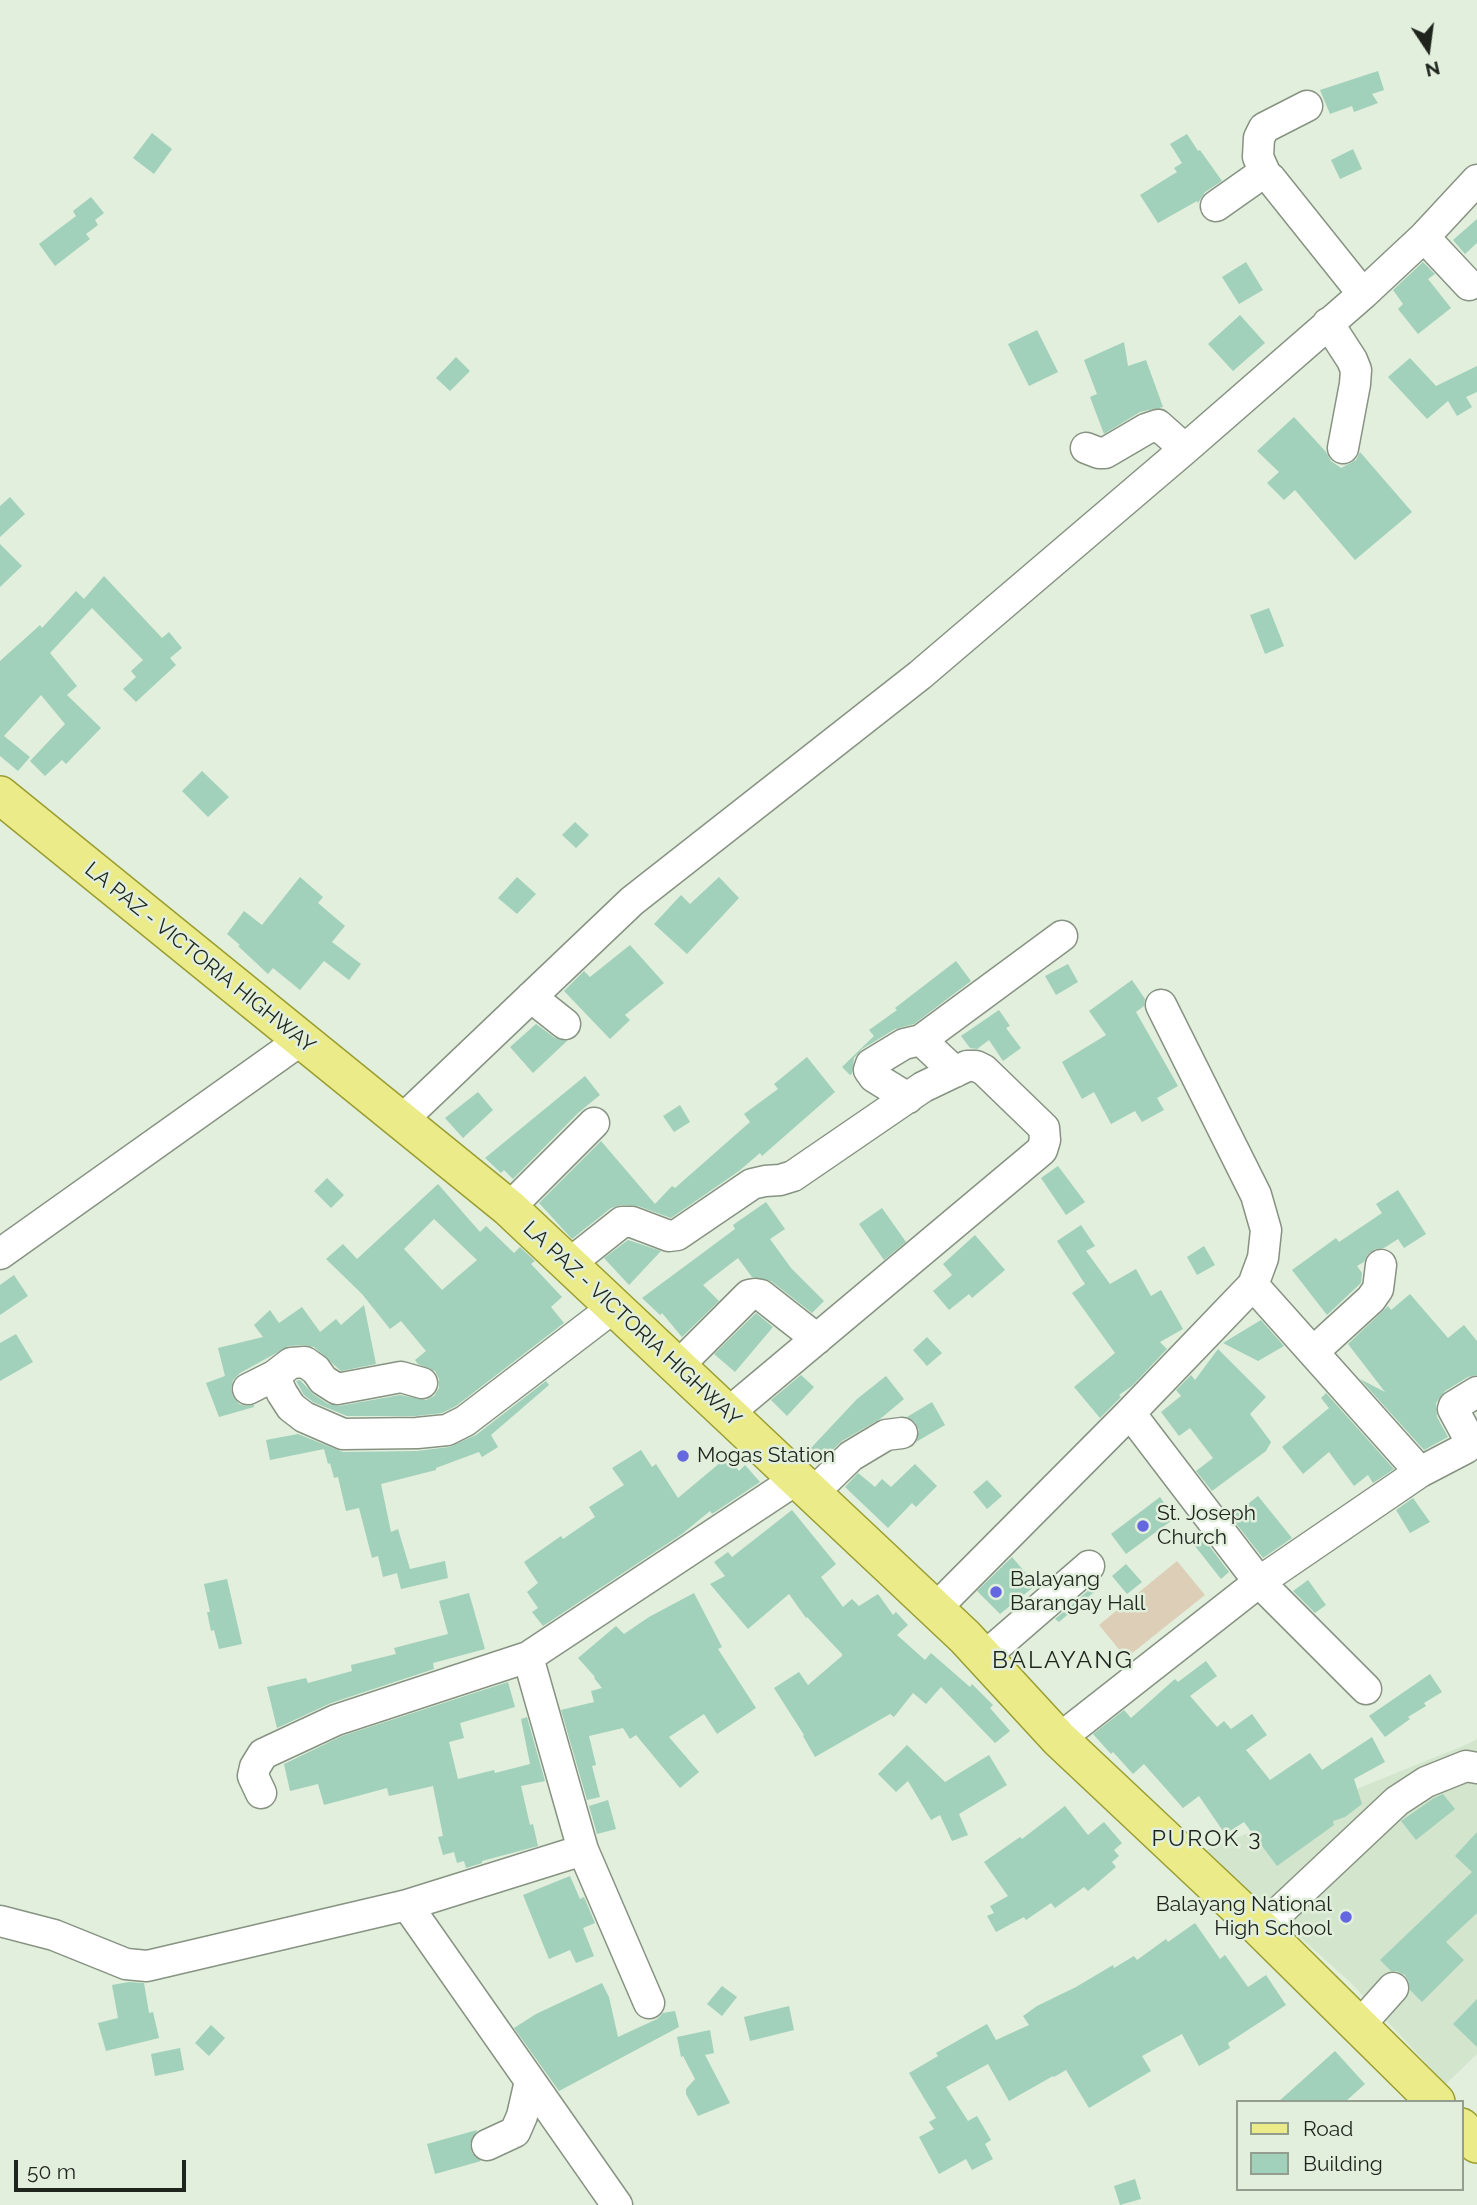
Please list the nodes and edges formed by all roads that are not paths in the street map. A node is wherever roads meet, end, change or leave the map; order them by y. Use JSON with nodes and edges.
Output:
{"nodes":[{"id":1,"x":1307,"y":106,"type":"dead end"},
{"id":2,"x":1266,"y":175,"type":"junction"},
{"id":3,"x":1477,"y":180,"type":"edge"},
{"id":4,"x":1216,"y":206,"type":"dead end"},
{"id":5,"x":1424,"y":237,"type":"junction"},
{"id":6,"x":1469,"y":285,"type":"dead end"},
{"id":7,"x":1363,"y":294,"type":"junction"},
{"id":8,"x":1328,"y":323,"type":"junction"},
{"id":9,"x":1086,"y":447,"type":"dead end"},
{"id":10,"x":1343,"y":447,"type":"dead end"},
{"id":11,"x":1185,"y":449,"type":"junction"},
{"id":12,"x":0,"y":795,"type":"edge"},
{"id":13,"x":1062,"y":936,"type":"dead end"},
{"id":14,"x":531,"y":997,"type":"junction"},
{"id":15,"x":1161,"y":1005,"type":"dead end"},
{"id":16,"x":565,"y":1024,"type":"dead end"},
{"id":17,"x":301,"y":1040,"type":"junction"},
{"id":18,"x":921,"y":1040,"type":"junction"},
{"id":19,"x":955,"y":1072,"type":"junction"},
{"id":20,"x":908,"y":1097,"type":"junction"},
{"id":21,"x":401,"y":1121,"type":"junction"},
{"id":22,"x":594,"y":1123,"type":"dead end"},
{"id":23,"x":509,"y":1208,"type":"junction"},
{"id":24,"x":0,"y":1254,"type":"edge"},
{"id":25,"x":569,"y":1264,"type":"junction"},
{"id":26,"x":1381,"y":1265,"type":"dead end"},
{"id":27,"x":1253,"y":1285,"type":"junction"},
{"id":28,"x":614,"y":1307,"type":"junction"},
{"id":29,"x":817,"y":1339,"type":"junction"},
{"id":30,"x":1313,"y":1352,"type":"junction"},
{"id":31,"x":677,"y":1367,"type":"junction"},
{"id":32,"x":275,"y":1376,"type":"junction"},
{"id":33,"x":422,"y":1383,"type":"dead end"},
{"id":34,"x":248,"y":1388,"type":"dead end"},
{"id":35,"x":1477,"y":1392,"type":"edge"},
{"id":36,"x":727,"y":1413,"type":"junction"},
{"id":37,"x":1130,"y":1413,"type":"junction"},
{"id":38,"x":902,"y":1433,"type":"dead end"},
{"id":39,"x":1420,"y":1472,"type":"junction"},
{"id":40,"x":805,"y":1486,"type":"junction"},
{"id":41,"x":1089,"y":1566,"type":"dead end"},
{"id":42,"x":1259,"y":1582,"type":"junction"},
{"id":43,"x":935,"y":1609,"type":"junction"},
{"id":44,"x":528,"y":1657,"type":"junction"},
{"id":45,"x":984,"y":1657,"type":"junction"},
{"id":46,"x":1366,"y":1689,"type":"dead end"},
{"id":47,"x":1059,"y":1739,"type":"junction"},
{"id":48,"x":1477,"y":1768,"type":"edge"},
{"id":49,"x":261,"y":1793,"type":"dead end"},
{"id":50,"x":583,"y":1850,"type":"junction"},
{"id":51,"x":407,"y":1905,"type":"junction"},
{"id":52,"x":0,"y":1921,"type":"edge"},
{"id":53,"x":1261,"y":1929,"type":"junction"},
{"id":54,"x":1393,"y":1989,"type":"dead end"},
{"id":55,"x":649,"y":2003,"type":"dead end"},
{"id":56,"x":1359,"y":2026,"type":"junction"},
{"id":57,"x":530,"y":2081,"type":"junction"},
{"id":58,"x":1434,"y":2100,"type":"edge"},
{"id":59,"x":487,"y":2145,"type":"dead end"},
{"id":60,"x":617,"y":2205,"type":"edge"}],
"edges":[{"from":1,"to":2,"type":"street"},
{"from":2,"to":4,"type":"street"},
{"from":2,"to":7,"type":"street"},
{"from":3,"to":5,"type":"street"},
{"from":5,"to":6,"type":"street"},
{"from":5,"to":7,"type":"street"},
{"from":7,"to":8,"type":"street"},
{"from":8,"to":10,"type":"street"},
{"from":8,"to":11,"type":"street"},
{"from":9,"to":11,"type":"street"},
{"from":11,"to":14,"type":"street"},
{"from":12,"to":17,"type":"main road","name":"LA PAZ - VICTORIA HIGHWAY"},
{"from":13,"to":18,"type":"street"},
{"from":14,"to":16,"type":"street"},
{"from":14,"to":21,"type":"street"},
{"from":15,"to":27,"type":"street"},
{"from":17,"to":21,"type":"main road","name":"LA PAZ - VICTORIA HIGHWAY"},
{"from":17,"to":24,"type":"street"},
{"from":18,"to":19,"type":"street"},
{"from":18,"to":20,"type":"street"},
{"from":19,"to":20,"type":"street"},
{"from":19,"to":29,"type":"street"},
{"from":20,"to":25,"type":"street"},
{"from":21,"to":23,"type":"main road","name":"LA PAZ - VICTORIA HIGHWAY"},
{"from":22,"to":23,"type":"street"},
{"from":23,"to":25,"type":"main road","name":"LA PAZ - VICTORIA HIGHWAY"},
{"from":25,"to":28,"type":"main road","name":"LA PAZ - VICTORIA HIGHWAY"},
{"from":26,"to":30,"type":"street"},
{"from":27,"to":30,"type":"street"},
{"from":27,"to":37,"type":"street"},
{"from":28,"to":31,"type":"main road","name":"LA PAZ - VICTORIA HIGHWAY"},
{"from":28,"to":32,"type":"street"},
{"from":29,"to":31,"type":"street"},
{"from":29,"to":36,"type":"street"},
{"from":30,"to":39,"type":"street"},
{"from":31,"to":36,"type":"main road","name":"LA PAZ - VICTORIA HIGHWAY"},
{"from":32,"to":33,"type":"street"},
{"from":32,"to":34,"type":"street"},
{"from":35,"to":39,"type":"street"},
{"from":36,"to":40,"type":"main road","name":"LA PAZ - VICTORIA HIGHWAY"},
{"from":37,"to":42,"type":"street"},
{"from":37,"to":43,"type":"street"},
{"from":38,"to":40,"type":"street"},
{"from":39,"to":42,"type":"street"},
{"from":40,"to":43,"type":"main road","name":"LA PAZ - VICTORIA HIGHWAY"},
{"from":40,"to":44,"type":"street"},
{"from":41,"to":45,"type":"street"},
{"from":42,"to":46,"type":"street"},
{"from":42,"to":47,"type":"street"},
{"from":43,"to":45,"type":"main road","name":"LA PAZ - VICTORIA HIGHWAY"},
{"from":44,"to":49,"type":"street"},
{"from":44,"to":50,"type":"street"},
{"from":45,"to":47,"type":"main road","name":"LA PAZ - VICTORIA HIGHWAY"},
{"from":47,"to":53,"type":"main road","name":"LA PAZ - VICTORIA HIGHWAY"},
{"from":48,"to":53,"type":"street"},
{"from":50,"to":51,"type":"street"},
{"from":50,"to":55,"type":"street"},
{"from":51,"to":52,"type":"street"},
{"from":51,"to":57,"type":"street"},
{"from":53,"to":56,"type":"main road","name":"LA PAZ - VICTORIA HIGHWAY"},
{"from":54,"to":56,"type":"street"},
{"from":56,"to":58,"type":"main road","name":"LA PAZ - VICTORIA HIGHWAY"},
{"from":57,"to":59,"type":"street"},
{"from":57,"to":60,"type":"street"}]}
